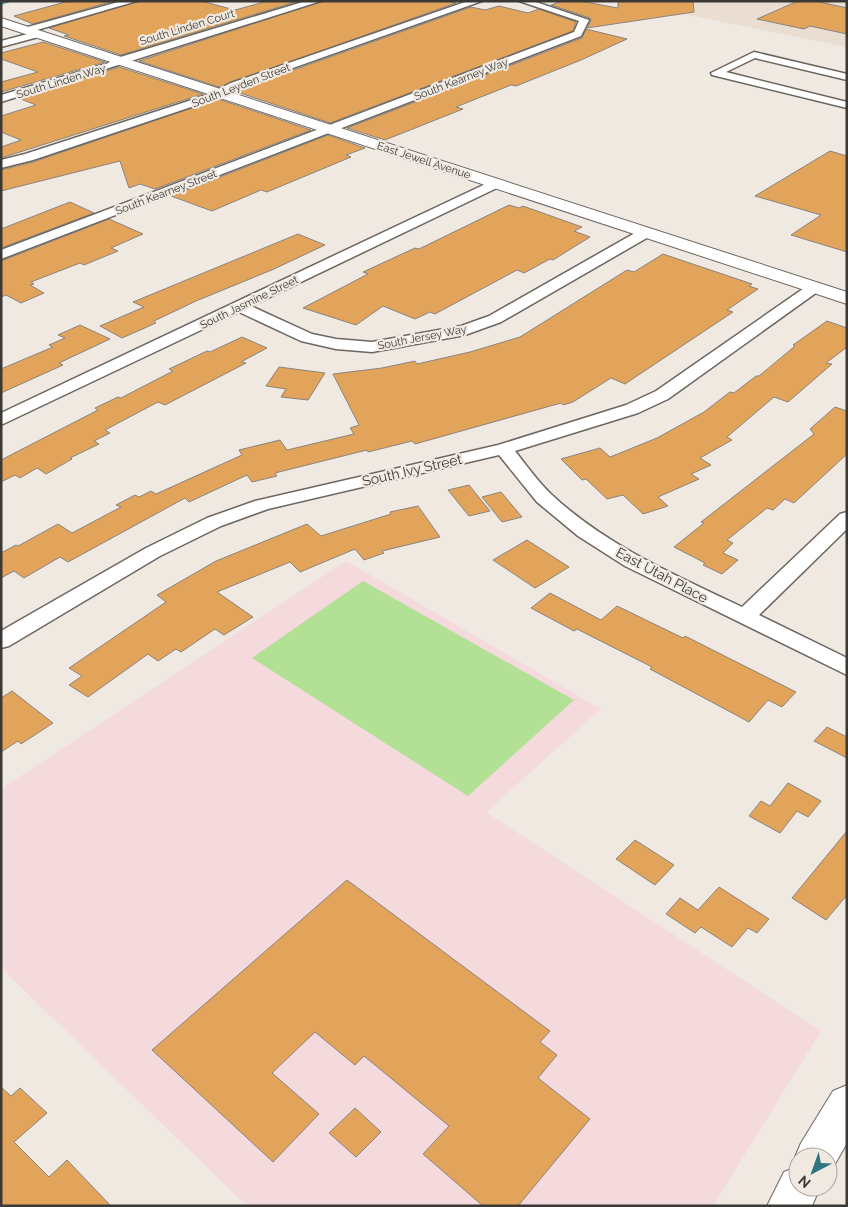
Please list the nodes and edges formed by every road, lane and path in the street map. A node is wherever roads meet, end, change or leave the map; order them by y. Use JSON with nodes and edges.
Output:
{"nodes":[{"id":1,"x":133,"y":1,"type":"edge"},
{"id":2,"x":318,"y":1,"type":"edge"},
{"id":3,"x":478,"y":1,"type":"edge"},
{"id":4,"x":523,"y":1,"type":"edge"},
{"id":5,"x":1,"y":22,"type":"edge"},
{"id":6,"x":33,"y":32,"type":"junction"},
{"id":7,"x":1,"y":44,"type":"edge"},
{"id":8,"x":121,"y":60,"type":"junction"},
{"id":9,"x":847,"y":77,"type":"edge"},
{"id":10,"x":219,"y":93,"type":"junction"},
{"id":11,"x":1,"y":99,"type":"edge"},
{"id":12,"x":847,"y":105,"type":"edge"},
{"id":13,"x":330,"y":130,"type":"junction"},
{"id":14,"x":1,"y":164,"type":"edge"},
{"id":15,"x":496,"y":182,"type":"junction"},
{"id":16,"x":647,"y":232,"type":"junction"},
{"id":17,"x":1,"y":255,"type":"edge"},
{"id":18,"x":815,"y":287,"type":"junction"},
{"id":19,"x":847,"y":298,"type":"edge"},
{"id":20,"x":240,"y":307,"type":"junction"},
{"id":21,"x":1,"y":420,"type":"edge"},
{"id":22,"x":503,"y":449,"type":"junction"},
{"id":23,"x":847,"y":518,"type":"edge"},
{"id":24,"x":744,"y":617,"type":"junction"},
{"id":25,"x":1,"y":641,"type":"edge"},
{"id":26,"x":847,"y":667,"type":"edge"},
{"id":27,"x":847,"y":1104,"type":"edge"},
{"id":28,"x":822,"y":1147,"type":"edge"}],
"edges":[{"from":1,"to":6,"type":"street"},
{"from":2,"to":8,"type":"street","name":"South Linden Court"},
{"from":3,"to":10,"type":"street","name":"South Leyden Street"},
{"from":4,"to":13,"type":"street","name":"South Kearney Way"},
{"from":5,"to":6,"type":"street","name":"East Jewell Avenue"},
{"from":6,"to":7,"type":"street"},
{"from":6,"to":8,"type":"street","name":"East Jewell Avenue"},
{"from":8,"to":10,"type":"street","name":"East Jewell Avenue"},
{"from":8,"to":11,"type":"street","name":"South Linden Way"},
{"from":9,"to":12,"type":"street"},
{"from":10,"to":13,"type":"street","name":"East Jewell Avenue"},
{"from":10,"to":14,"type":"street","name":"South Leyden Street"},
{"from":13,"to":15,"type":"street","name":"East Jewell Avenue"},
{"from":13,"to":17,"type":"street","name":"South Kearney Street"},
{"from":15,"to":16,"type":"street","name":"East Jewell Avenue"},
{"from":15,"to":20,"type":"street","name":"South Jasmine Street"},
{"from":16,"to":18,"type":"street","name":"East Jewell Avenue"},
{"from":16,"to":20,"type":"street","name":"South Jersey Way"},
{"from":18,"to":19,"type":"street","name":"East Jewell Avenue"},
{"from":18,"to":22,"type":"street","name":"South Ivy Street"},
{"from":20,"to":21,"type":"street","name":"South Jasmine Street"},
{"from":22,"to":24,"type":"street","name":"East Utah Place"},
{"from":22,"to":25,"type":"street","name":"South Ivy Street"},
{"from":23,"to":24,"type":"street"},
{"from":24,"to":26,"type":"street","name":"East Utah Place"},
{"from":27,"to":28,"type":"street"}]}
